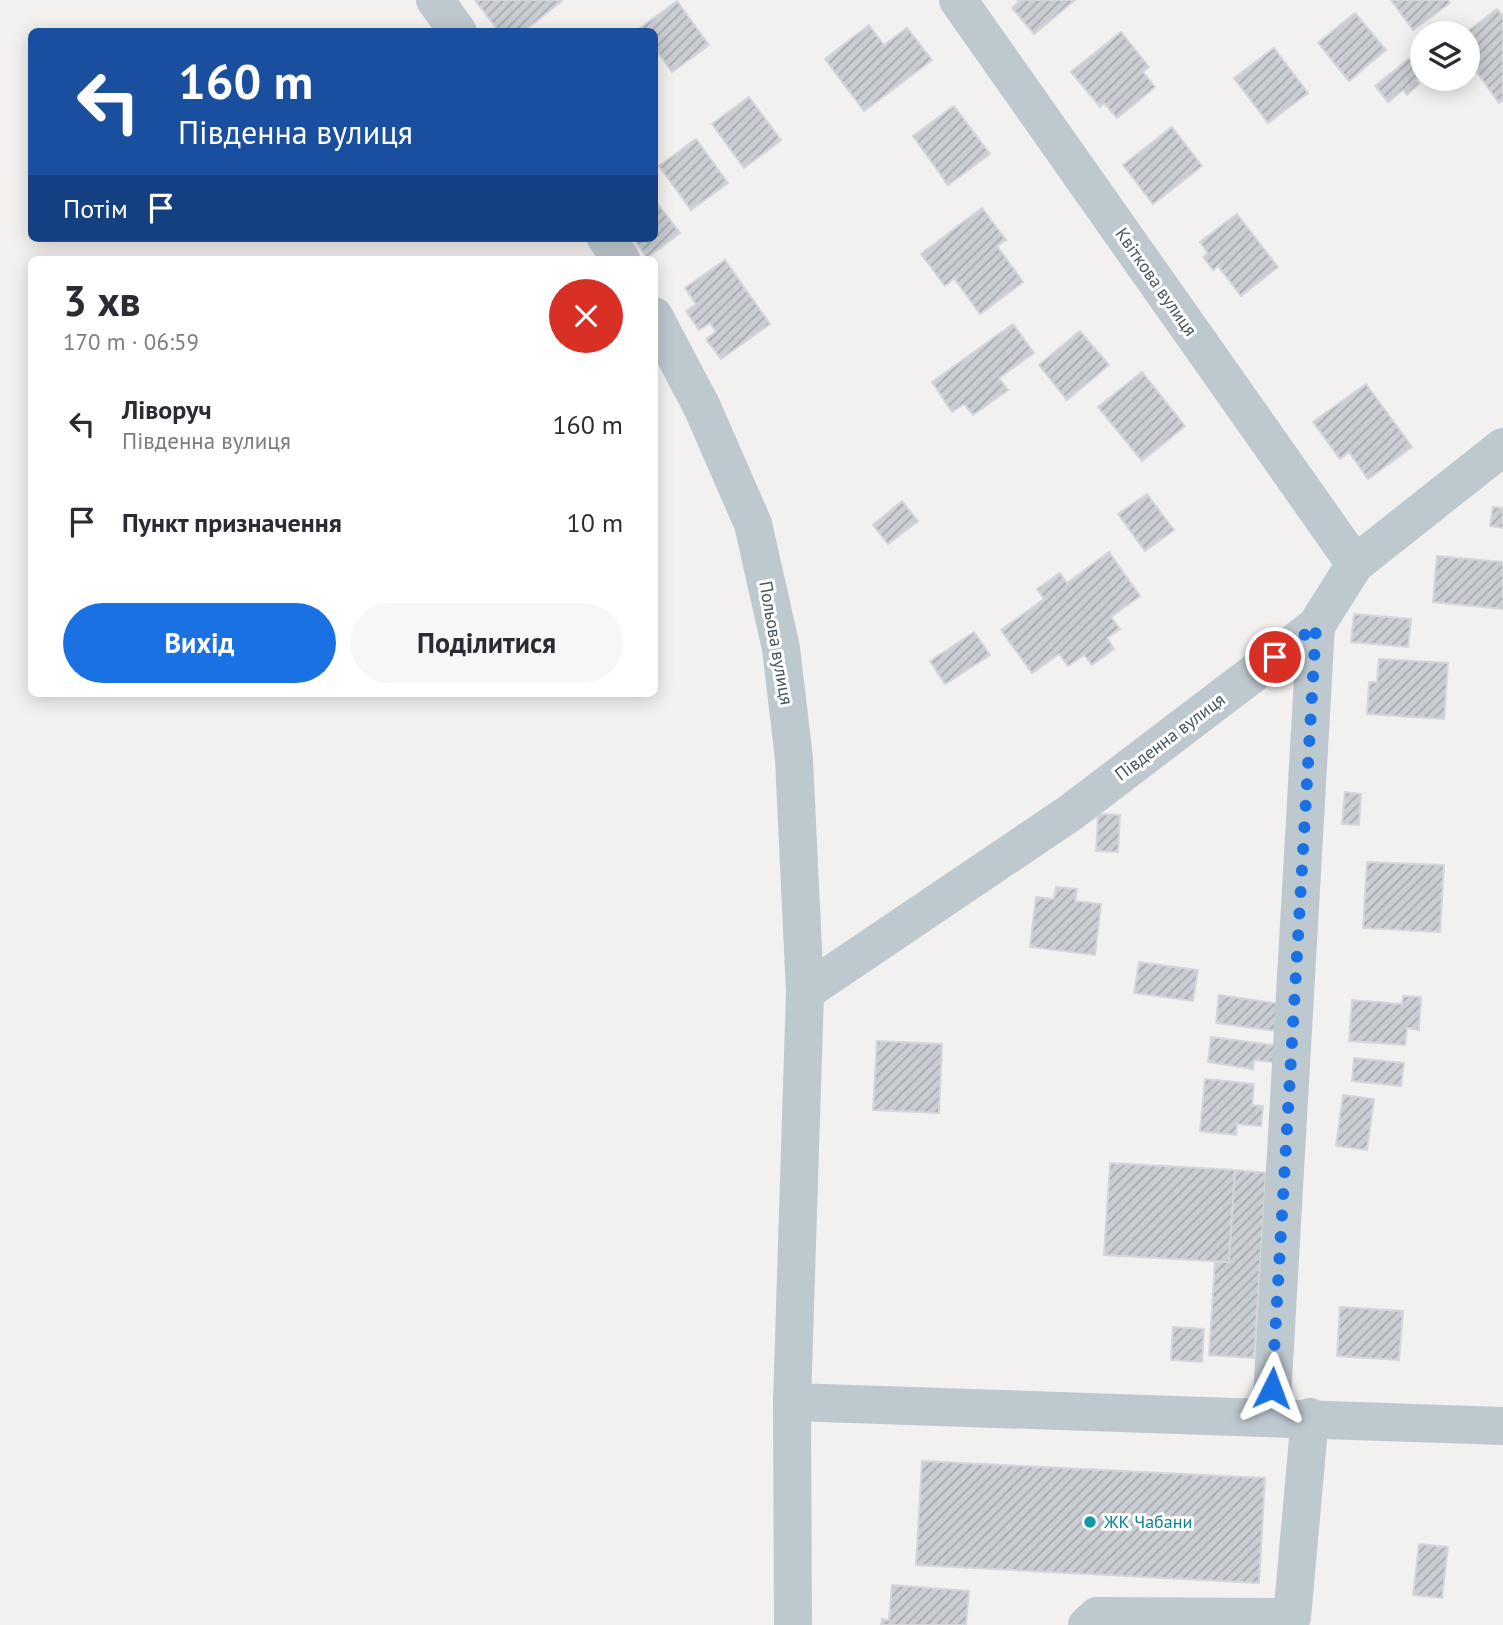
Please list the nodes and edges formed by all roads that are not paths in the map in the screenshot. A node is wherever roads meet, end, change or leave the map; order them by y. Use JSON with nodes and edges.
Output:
{"nodes":[{"id":1,"x":435,"y":0,"type":"edge"},
{"id":2,"x":958,"y":0,"type":"edge"},
{"id":3,"x":455,"y":28,"type":"edge"},
{"id":4,"x":658,"y":324,"type":"edge"},
{"id":5,"x":1503,"y":447,"type":"edge"},
{"id":6,"x":1355,"y":564,"type":"junction"},
{"id":7,"x":1316,"y":626,"type":"junction"},
{"id":8,"x":805,"y":992,"type":"junction"},
{"id":9,"x":792,"y":1402,"type":"junction"},
{"id":10,"x":1271,"y":1416,"type":"junction"},
{"id":11,"x":1310,"y":1418,"type":"junction"},
{"id":12,"x":1503,"y":1426,"type":"edge"},
{"id":13,"x":793,"y":1625,"type":"edge"},
{"id":14,"x":1087,"y":1625,"type":"edge"}],
"edges":[{"from":1,"to":3,"type":"street"},
{"from":2,"to":6,"type":"street","name":"Квіткова вулиця"},
{"from":4,"to":8,"type":"street","name":"Польова вулиця"},
{"from":5,"to":6,"type":"street","name":"Південна вулиця"},
{"from":6,"to":7,"type":"street","name":"Південна вулиця"},
{"from":7,"to":8,"type":"street","name":"Південна вулиця"},
{"from":7,"to":10,"type":"street"},
{"from":8,"to":9,"type":"street","name":"Польова вулиця"},
{"from":9,"to":10,"type":"street"},
{"from":9,"to":13,"type":"street","name":"Польова вулиця"},
{"from":10,"to":11,"type":"street"},
{"from":11,"to":12,"type":"street"},
{"from":11,"to":14,"type":"street"}]}
